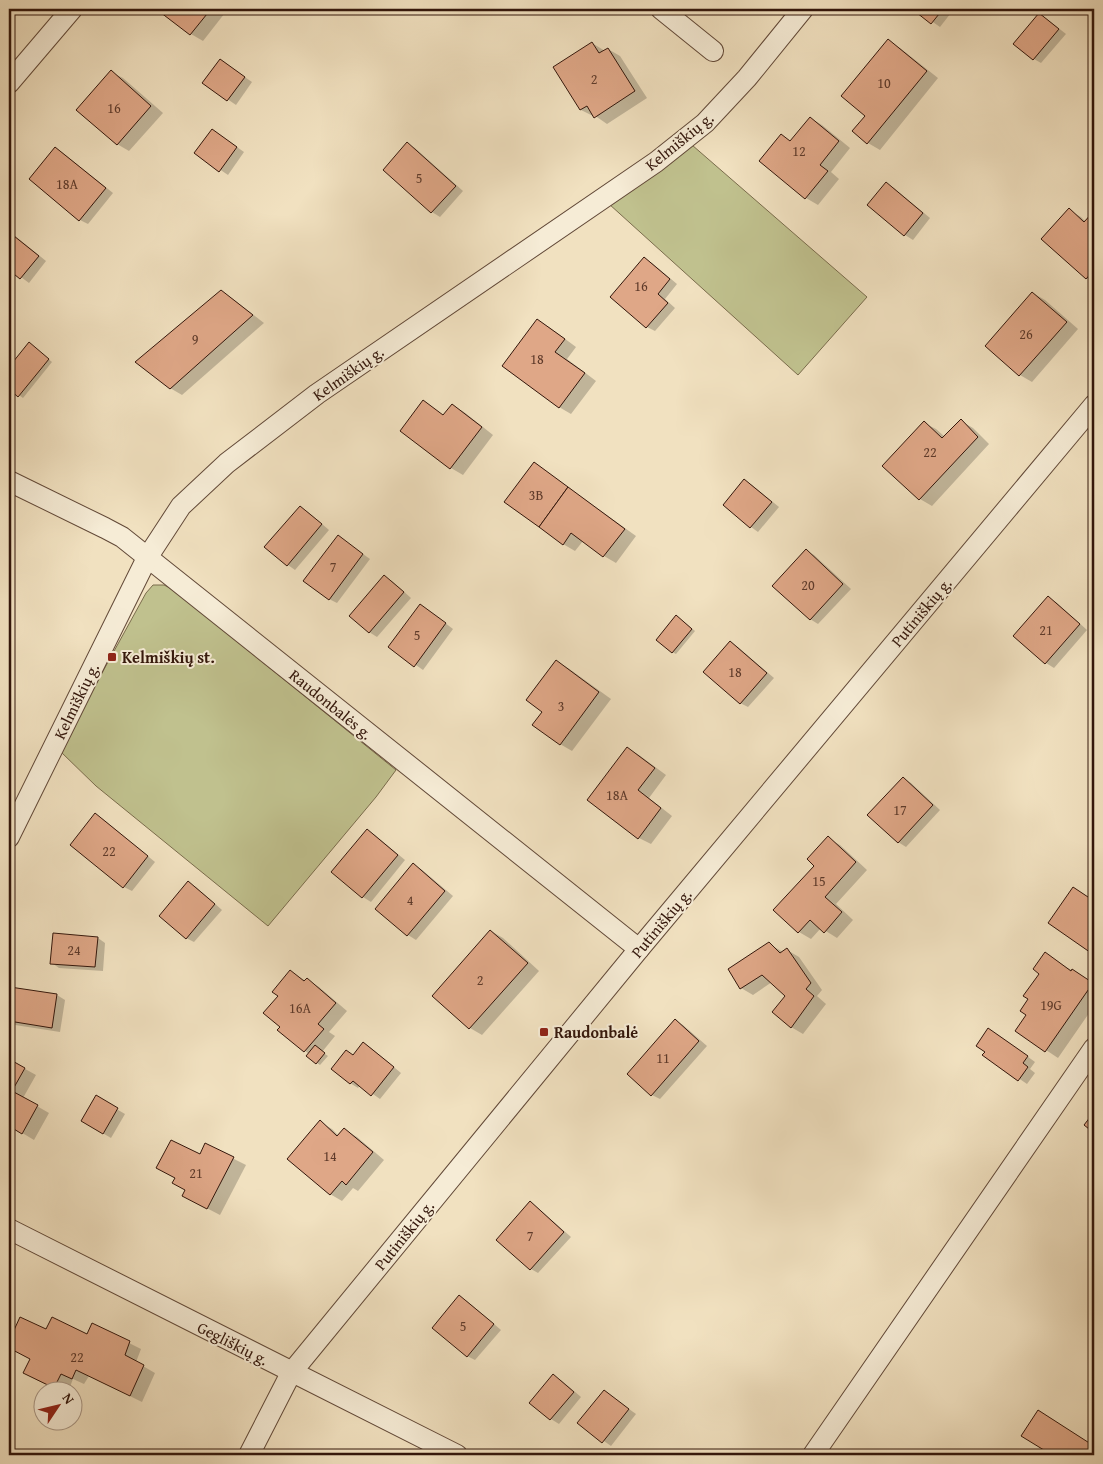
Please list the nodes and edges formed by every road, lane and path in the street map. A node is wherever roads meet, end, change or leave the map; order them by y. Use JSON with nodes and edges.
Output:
{"nodes":[{"id":1,"x":72,"y":9,"type":"edge"},
{"id":2,"x":661,"y":9,"type":"edge"},
{"id":3,"x":803,"y":9,"type":"edge"},
{"id":4,"x":712,"y":51,"type":"dead end"},
{"id":5,"x":9,"y":83,"type":"edge"},
{"id":6,"x":1094,"y":404,"type":"edge"},
{"id":7,"x":9,"y":481,"type":"edge"},
{"id":8,"x":147,"y":558,"type":"junction"},
{"id":9,"x":9,"y":837,"type":"edge"},
{"id":10,"x":639,"y":949,"type":"junction"},
{"id":11,"x":1094,"y":1048,"type":"edge"},
{"id":12,"x":9,"y":1229,"type":"edge"},
{"id":13,"x":291,"y":1373,"type":"junction"},
{"id":14,"x":249,"y":1455,"type":"edge"},
{"id":15,"x":457,"y":1455,"type":"edge"},
{"id":16,"x":813,"y":1455,"type":"edge"}],
"edges":[{"from":1,"to":5,"type":"street"},
{"from":2,"to":4,"type":"street"},
{"from":3,"to":8,"type":"street","name":"Kelmiškių g."},
{"from":6,"to":10,"type":"street","name":"Putiniškių g."},
{"from":7,"to":8,"type":"street","name":"Raudonbalės g."},
{"from":8,"to":9,"type":"street","name":"Kelmiškių g."},
{"from":8,"to":10,"type":"street","name":"Raudonbalės g."},
{"from":10,"to":13,"type":"street","name":"Putiniškių g."},
{"from":11,"to":16,"type":"street"},
{"from":12,"to":13,"type":"street","name":"Gegliškių g."},
{"from":13,"to":14,"type":"street","name":"Putiniškių g."},
{"from":13,"to":15,"type":"street","name":"Gegliškių g."}]}
